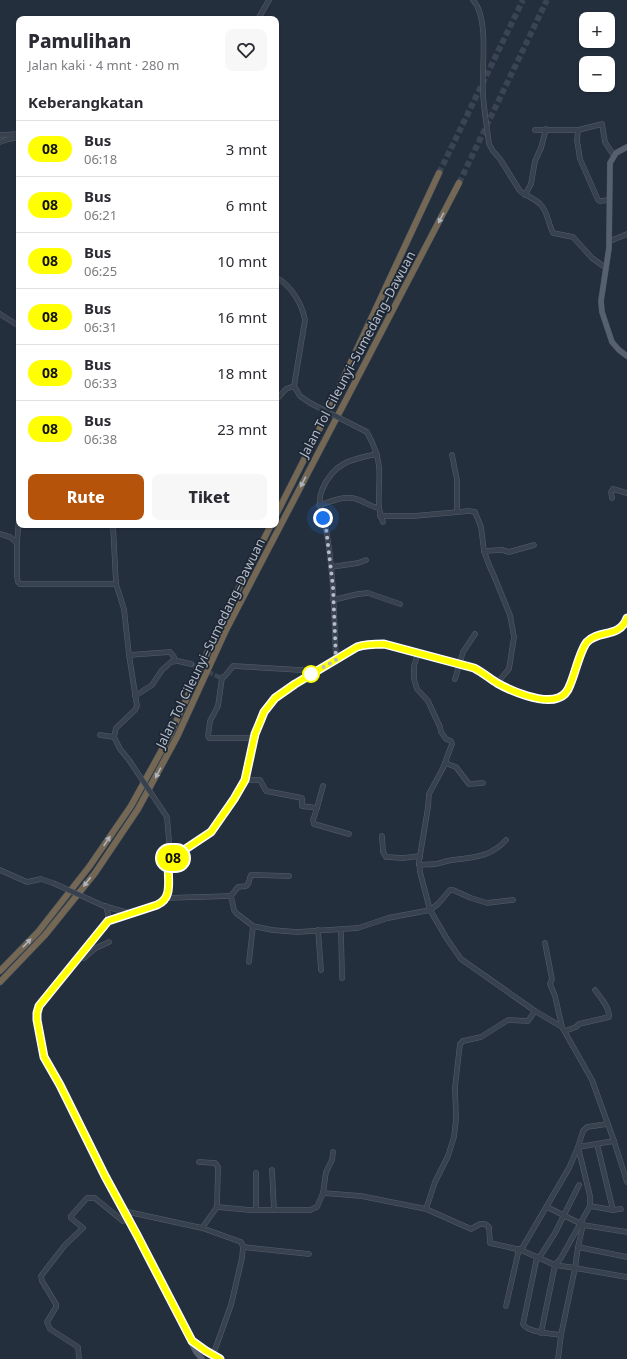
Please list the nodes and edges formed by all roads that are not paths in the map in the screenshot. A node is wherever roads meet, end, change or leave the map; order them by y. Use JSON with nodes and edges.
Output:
{"nodes":[{"id":1,"x":269,"y":0,"type":"edge"},
{"id":2,"x":473,"y":0,"type":"edge"},
{"id":3,"x":260,"y":16,"type":"edge"},
{"id":4,"x":546,"y":129,"type":"junction"},
{"id":5,"x":535,"y":130,"type":"dead end"},
{"id":6,"x":578,"y":130,"type":"junction"},
{"id":7,"x":0,"y":135,"type":"edge"},
{"id":8,"x":16,"y":136,"type":"edge"},
{"id":9,"x":16,"y":137,"type":"edge"},
{"id":10,"x":0,"y":142,"type":"edge"},
{"id":11,"x":627,"y":147,"type":"edge"},
{"id":12,"x":614,"y":156,"type":"junction"},
{"id":13,"x":438,"y":173,"type":"tunnel mouth"},
{"id":14,"x":459,"y":183,"type":"tunnel mouth"},
{"id":15,"x":525,"y":195,"type":"junction"},
{"id":16,"x":609,"y":200,"type":"junction"},
{"id":17,"x":627,"y":234,"type":"edge"},
{"id":18,"x":610,"y":241,"type":"junction"},
{"id":19,"x":606,"y":268,"type":"junction"},
{"id":20,"x":279,"y":279,"type":"edge"},
{"id":21,"x":0,"y":314,"type":"edge"},
{"id":22,"x":16,"y":324,"type":"edge"},
{"id":23,"x":627,"y":356,"type":"edge"},
{"id":24,"x":294,"y":386,"type":"junction"},
{"id":25,"x":279,"y":397,"type":"edge"},
{"id":26,"x":377,"y":454,"type":"junction"},
{"id":27,"x":452,"y":455,"type":"dead end"},
{"id":28,"x":627,"y":494,"type":"edge"},
{"id":29,"x":612,"y":498,"type":"dead end"},
{"id":30,"x":319,"y":505,"type":"junction"},
{"id":31,"x":379,"y":508,"type":"junction"},
{"id":32,"x":279,"y":509,"type":"edge"},
{"id":33,"x":457,"y":512,"type":"junction"},
{"id":34,"x":380,"y":516,"type":"junction"},
{"id":35,"x":383,"y":522,"type":"dead end"},
{"id":36,"x":18,"y":528,"type":"edge"},
{"id":37,"x":113,"y":528,"type":"edge"},
{"id":38,"x":269,"y":528,"type":"edge"},
{"id":39,"x":0,"y":534,"type":"edge"},
{"id":40,"x":17,"y":542,"type":"junction"},
{"id":41,"x":534,"y":545,"type":"dead end"},
{"id":42,"x":484,"y":551,"type":"junction"},
{"id":43,"x":366,"y":560,"type":"dead end"},
{"id":44,"x":330,"y":566,"type":"junction"},
{"id":45,"x":116,"y":584,"type":"junction"},
{"id":46,"x":333,"y":600,"type":"junction"},
{"id":47,"x":400,"y":604,"type":"dead end"},
{"id":48,"x":627,"y":618,"type":"edge"},
{"id":49,"x":475,"y":634,"type":"dead end"},
{"id":50,"x":418,"y":653,"type":"junction"},
{"id":51,"x":129,"y":656,"type":"junction"},
{"id":52,"x":336,"y":660,"type":"junction"},
{"id":53,"x":174,"y":661,"type":"junction"},
{"id":54,"x":192,"y":664,"type":"tunnel mouth"},
{"id":55,"x":459,"y":664,"type":"junction"},
{"id":56,"x":317,"y":671,"type":"junction"},
{"id":57,"x":455,"y":679,"type":"dead end"},
{"id":58,"x":497,"y":683,"type":"junction"},
{"id":59,"x":135,"y":696,"type":"junction"},
{"id":60,"x":100,"y":735,"type":"dead end"},
{"id":61,"x":114,"y":737,"type":"junction"},
{"id":62,"x":254,"y":738,"type":"junction"},
{"id":63,"x":445,"y":763,"type":"junction"},
{"id":64,"x":245,"y":780,"type":"junction"},
{"id":65,"x":483,"y":783,"type":"dead end"},
{"id":66,"x":323,"y":786,"type":"dead end"},
{"id":67,"x":317,"y":808,"type":"junction"},
{"id":68,"x":349,"y":834,"type":"dead end"},
{"id":69,"x":382,"y":836,"type":"dead end"},
{"id":70,"x":506,"y":840,"type":"dead end"},
{"id":71,"x":420,"y":856,"type":"junction"},
{"id":72,"x":169,"y":862,"type":"junction"},
{"id":73,"x":419,"y":865,"type":"junction"},
{"id":74,"x":0,"y":870,"type":"edge"},
{"id":75,"x":289,"y":876,"type":"dead end"},
{"id":76,"x":231,"y":896,"type":"junction"},
{"id":77,"x":166,"y":898,"type":"junction"},
{"id":78,"x":513,"y":900,"type":"dead end"},
{"id":79,"x":105,"y":906,"type":"junction"},
{"id":80,"x":430,"y":910,"type":"junction"},
{"id":81,"x":129,"y":914,"type":"junction"},
{"id":82,"x":108,"y":921,"type":"junction"},
{"id":83,"x":253,"y":926,"type":"junction"},
{"id":84,"x":318,"y":930,"type":"junction"},
{"id":85,"x":340,"y":930,"type":"junction"},
{"id":86,"x":109,"y":942,"type":"dead end"},
{"id":87,"x":545,"y":943,"type":"dead end"},
{"id":88,"x":80,"y":956,"type":"junction"},
{"id":89,"x":249,"y":962,"type":"dead end"},
{"id":90,"x":321,"y":970,"type":"dead end"},
{"id":91,"x":0,"y":971,"type":"edge"},
{"id":92,"x":342,"y":978,"type":"dead end"},
{"id":93,"x":0,"y":982,"type":"edge"},
{"id":94,"x":595,"y":990,"type":"dead end"},
{"id":95,"x":535,"y":1011,"type":"junction"},
{"id":96,"x":564,"y":1029,"type":"junction"},
{"id":97,"x":607,"y":1124,"type":"junction"},
{"id":98,"x":614,"y":1141,"type":"junction"},
{"id":99,"x":597,"y":1144,"type":"junction"},
{"id":100,"x":578,"y":1147,"type":"junction"},
{"id":101,"x":333,"y":1152,"type":"dead end"},
{"id":102,"x":199,"y":1162,"type":"dead end"},
{"id":103,"x":272,"y":1170,"type":"dead end"},
{"id":104,"x":256,"y":1173,"type":"dead end"},
{"id":105,"x":627,"y":1182,"type":"edge"},
{"id":106,"x":580,"y":1185,"type":"dead end"},
{"id":107,"x":323,"y":1193,"type":"junction"},
{"id":108,"x":590,"y":1206,"type":"junction"},
{"id":109,"x":217,"y":1207,"type":"junction"},
{"id":110,"x":547,"y":1207,"type":"junction"},
{"id":111,"x":256,"y":1209,"type":"junction"},
{"id":112,"x":426,"y":1209,"type":"junction"},
{"id":113,"x":274,"y":1210,"type":"junction"},
{"id":114,"x":613,"y":1210,"type":"junction"},
{"id":115,"x":621,"y":1210,"type":"dead end"},
{"id":116,"x":124,"y":1212,"type":"junction"},
{"id":117,"x":564,"y":1216,"type":"junction"},
{"id":118,"x":127,"y":1218,"type":"junction"},
{"id":119,"x":581,"y":1225,"type":"junction"},
{"id":120,"x":202,"y":1228,"type":"junction"},
{"id":121,"x":627,"y":1232,"type":"edge"},
{"id":122,"x":243,"y":1247,"type":"junction"},
{"id":123,"x":578,"y":1248,"type":"junction"},
{"id":124,"x":520,"y":1249,"type":"junction"},
{"id":125,"x":309,"y":1254,"type":"dead end"},
{"id":126,"x":627,"y":1257,"type":"edge"},
{"id":127,"x":538,"y":1258,"type":"junction"},
{"id":128,"x":555,"y":1265,"type":"junction"},
{"id":129,"x":575,"y":1268,"type":"junction"},
{"id":130,"x":627,"y":1277,"type":"edge"},
{"id":131,"x":506,"y":1306,"type":"dead end"},
{"id":132,"x":541,"y":1332,"type":"junction"},
{"id":133,"x":561,"y":1335,"type":"junction"},
{"id":134,"x":192,"y":1341,"type":"junction"},
{"id":135,"x":213,"y":1355,"type":"junction"},
{"id":136,"x":79,"y":1359,"type":"edge"},
{"id":137,"x":202,"y":1359,"type":"edge"},
{"id":138,"x":220,"y":1359,"type":"edge"},
{"id":139,"x":558,"y":1359,"type":"edge"}],
"edges":[{"from":1,"to":3,"type":"street"},
{"from":2,"to":15,"type":"street"},
{"from":4,"to":5,"type":"street"},
{"from":4,"to":6,"type":"street"},
{"from":4,"to":15,"type":"street"},
{"from":6,"to":12,"type":"street"},
{"from":6,"to":16,"type":"street"},
{"from":7,"to":8,"type":"street"},
{"from":9,"to":10,"type":"street"},
{"from":11,"to":12,"type":"main road"},
{"from":12,"to":16,"type":"main road"},
{"from":13,"to":32,"type":"highway","name":"Jalan Tol Cileunyi–Sumedang–Dawuan"},
{"from":14,"to":93,"type":"highway","name":"Jalan Tol Cileunyi–Sumedang–Dawuan","one_way":true},
{"from":15,"to":19,"type":"street"},
{"from":16,"to":18,"type":"main road"},
{"from":17,"to":18,"type":"street"},
{"from":18,"to":19,"type":"main road"},
{"from":19,"to":23,"type":"main road"},
{"from":20,"to":24,"type":"street"},
{"from":21,"to":22,"type":"street"},
{"from":24,"to":25,"type":"street"},
{"from":24,"to":26,"type":"street","bridge":true},
{"from":26,"to":30,"type":"street"},
{"from":26,"to":31,"type":"street"},
{"from":27,"to":33,"type":"street"},
{"from":28,"to":29,"type":"street"},
{"from":30,"to":31,"type":"street"},
{"from":30,"to":44,"type":"street"},
{"from":31,"to":34,"type":"street"},
{"from":33,"to":34,"type":"street"},
{"from":33,"to":42,"type":"street"},
{"from":34,"to":35,"type":"street"},
{"from":36,"to":40,"type":"street"},
{"from":37,"to":45,"type":"street"},
{"from":91,"to":38,"type":"highway","name":"Jalan Tol Cileunyi–Sumedang–Dawuan","one_way":true},
{"from":39,"to":40,"type":"street"},
{"from":40,"to":45,"type":"street"},
{"from":41,"to":42,"type":"street"},
{"from":42,"to":58,"type":"street"},
{"from":43,"to":44,"type":"street"},
{"from":44,"to":46,"type":"street"},
{"from":45,"to":51,"type":"street"},
{"from":46,"to":47,"type":"street"},
{"from":46,"to":52,"type":"street"},
{"from":48,"to":58,"type":"main road"},
{"from":49,"to":55,"type":"street"},
{"from":50,"to":52,"type":"main road"},
{"from":50,"to":55,"type":"main road"},
{"from":50,"to":63,"type":"street"},
{"from":51,"to":53,"type":"street"},
{"from":51,"to":59,"type":"street"},
{"from":52,"to":56,"type":"main road"},
{"from":53,"to":54,"type":"street"},
{"from":53,"to":59,"type":"street"},
{"from":55,"to":57,"type":"street"},
{"from":55,"to":58,"type":"main road"},
{"from":56,"to":62,"type":"main road"},
{"from":56,"to":62,"type":"street"},
{"from":59,"to":61,"type":"street"},
{"from":60,"to":61,"type":"street"},
{"from":61,"to":72,"type":"street","bridge":true},
{"from":62,"to":64,"type":"main road"},
{"from":63,"to":65,"type":"street"},
{"from":63,"to":71,"type":"street"},
{"from":64,"to":67,"type":"street"},
{"from":64,"to":72,"type":"main road"},
{"from":66,"to":67,"type":"street"},
{"from":67,"to":68,"type":"street"},
{"from":69,"to":71,"type":"street"},
{"from":70,"to":73,"type":"street"},
{"from":71,"to":73,"type":"street"},
{"from":72,"to":77,"type":"main road"},
{"from":73,"to":80,"type":"street"},
{"from":74,"to":79,"type":"street","bridge":true},
{"from":75,"to":76,"type":"street"},
{"from":76,"to":77,"type":"street"},
{"from":76,"to":83,"type":"street"},
{"from":77,"to":81,"type":"main road"},
{"from":78,"to":80,"type":"street"},
{"from":79,"to":81,"type":"street"},
{"from":79,"to":82,"type":"street"},
{"from":80,"to":85,"type":"street"},
{"from":80,"to":95,"type":"street"},
{"from":81,"to":82,"type":"main road"},
{"from":82,"to":88,"type":"main road"},
{"from":83,"to":84,"type":"street"},
{"from":83,"to":89,"type":"street"},
{"from":84,"to":85,"type":"street"},
{"from":84,"to":90,"type":"street"},
{"from":85,"to":92,"type":"street"},
{"from":86,"to":88,"type":"street"},
{"from":87,"to":96,"type":"street"},
{"from":88,"to":116,"type":"main road"},
{"from":94,"to":96,"type":"street"},
{"from":95,"to":96,"type":"street"},
{"from":95,"to":112,"type":"street"},
{"from":96,"to":97,"type":"street"},
{"from":97,"to":98,"type":"street"},
{"from":97,"to":100,"type":"street"},
{"from":98,"to":99,"type":"street"},
{"from":98,"to":105,"type":"street"},
{"from":99,"to":100,"type":"street"},
{"from":99,"to":114,"type":"street"},
{"from":100,"to":108,"type":"street"},
{"from":100,"to":110,"type":"street"},
{"from":101,"to":107,"type":"street"},
{"from":102,"to":109,"type":"street"},
{"from":103,"to":113,"type":"street"},
{"from":104,"to":111,"type":"street"},
{"from":106,"to":117,"type":"street"},
{"from":107,"to":112,"type":"street"},
{"from":107,"to":113,"type":"street"},
{"from":108,"to":114,"type":"street"},
{"from":108,"to":119,"type":"street"},
{"from":109,"to":111,"type":"street"},
{"from":109,"to":120,"type":"street"},
{"from":110,"to":117,"type":"street"},
{"from":110,"to":124,"type":"street"},
{"from":111,"to":113,"type":"street"},
{"from":112,"to":124,"type":"street"},
{"from":114,"to":115,"type":"street"},
{"from":116,"to":118,"type":"main road"},
{"from":116,"to":120,"type":"street"},
{"from":117,"to":119,"type":"street"},
{"from":117,"to":127,"type":"street"},
{"from":118,"to":134,"type":"main road"},
{"from":118,"to":136,"type":"street"},
{"from":119,"to":121,"type":"street"},
{"from":119,"to":123,"type":"street"},
{"from":119,"to":128,"type":"street"},
{"from":120,"to":122,"type":"street"},
{"from":122,"to":125,"type":"street"},
{"from":122,"to":135,"type":"street"},
{"from":123,"to":126,"type":"street"},
{"from":123,"to":129,"type":"street"},
{"from":124,"to":127,"type":"street"},
{"from":124,"to":131,"type":"street"},
{"from":127,"to":128,"type":"street"},
{"from":127,"to":132,"type":"street"},
{"from":128,"to":129,"type":"street"},
{"from":128,"to":132,"type":"street"},
{"from":129,"to":130,"type":"street"},
{"from":129,"to":133,"type":"street"},
{"from":132,"to":133,"type":"street"},
{"from":133,"to":139,"type":"street"},
{"from":134,"to":135,"type":"main road"},
{"from":134,"to":137,"type":"main road"},
{"from":135,"to":138,"type":"main road"}]}
